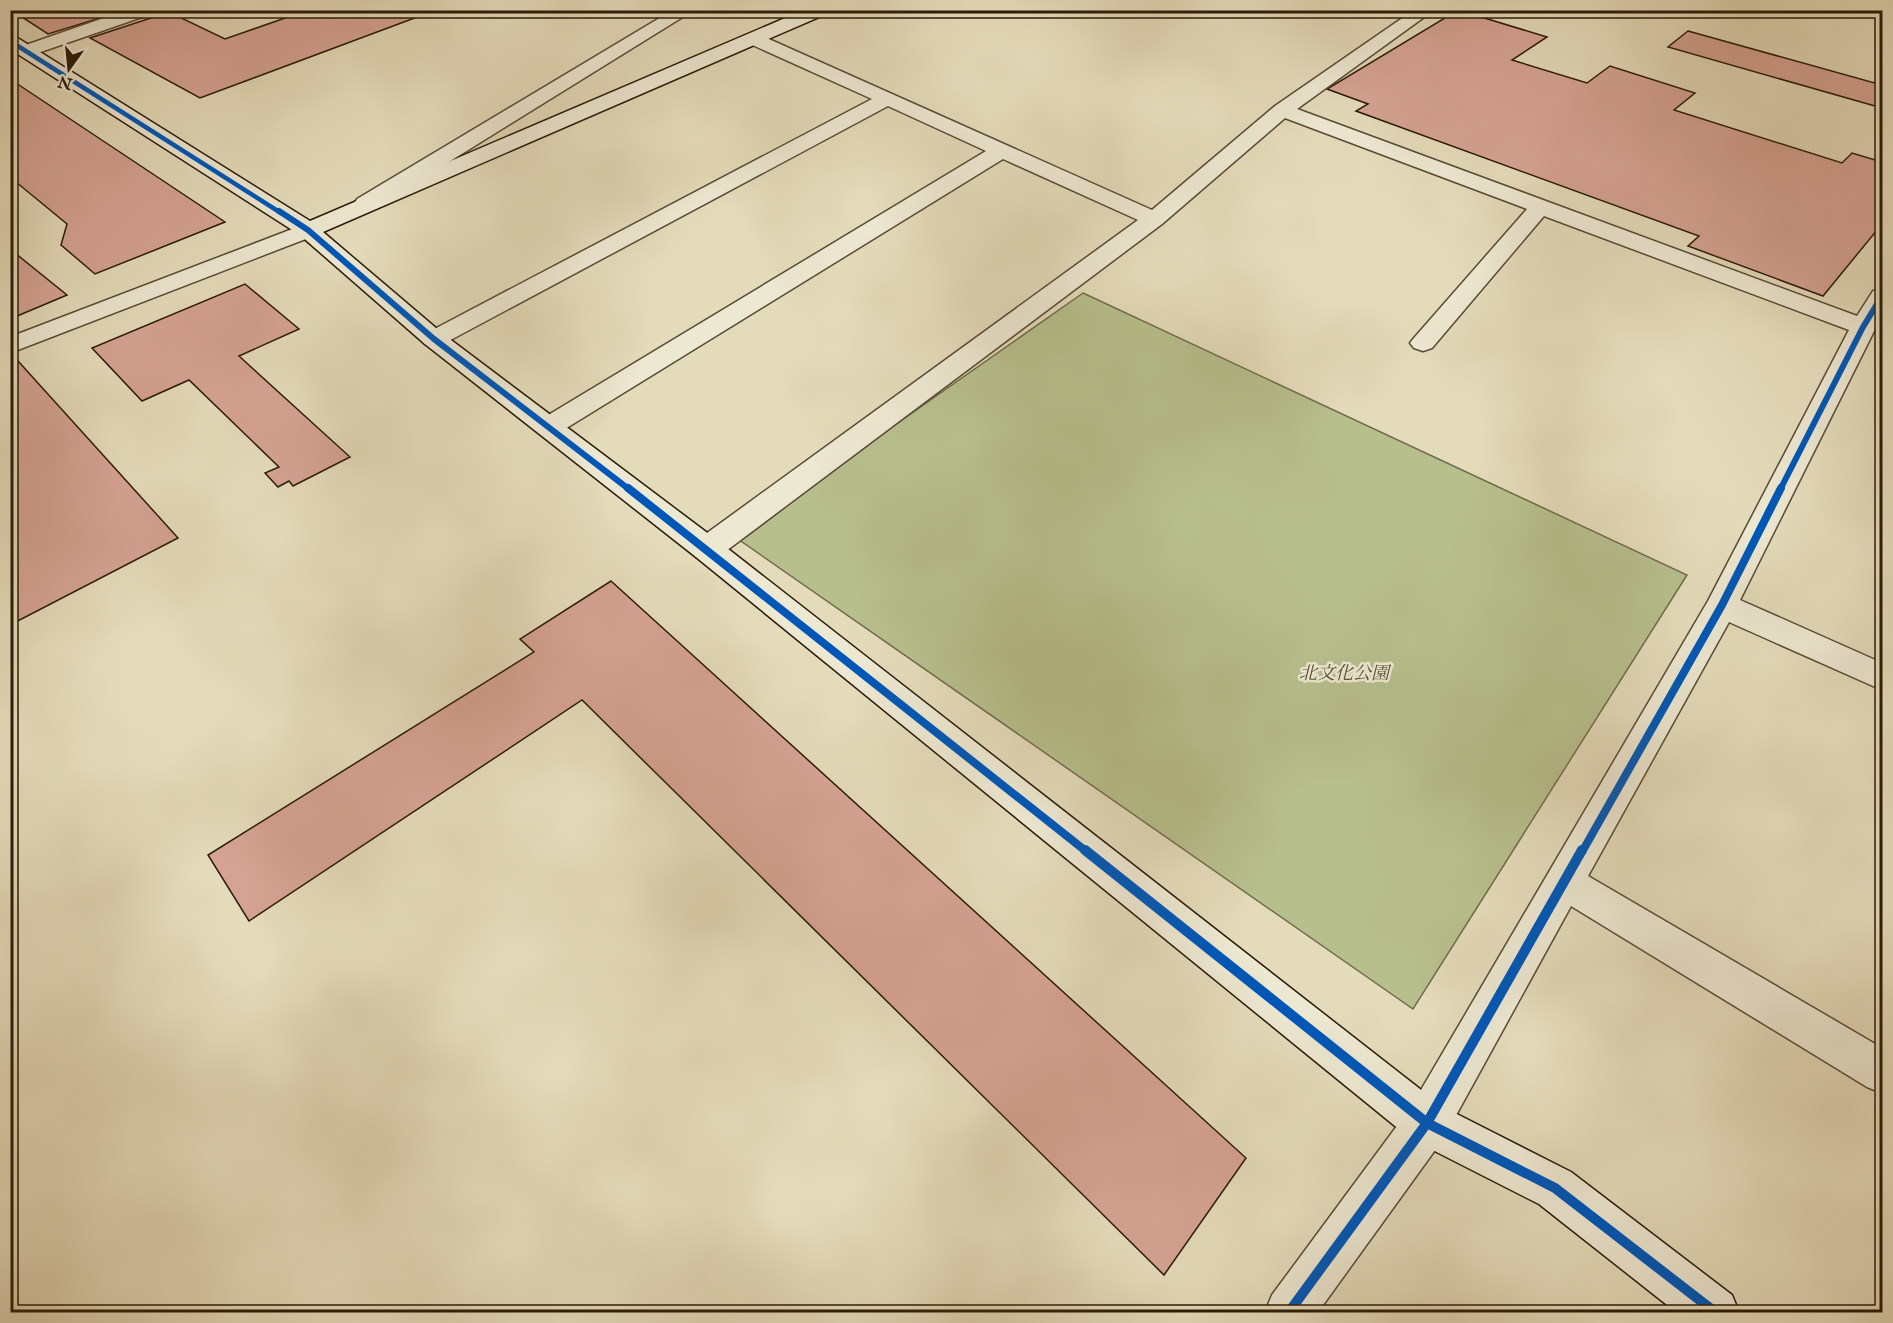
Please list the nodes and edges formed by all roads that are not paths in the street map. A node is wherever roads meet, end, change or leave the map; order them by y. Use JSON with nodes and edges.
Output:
{"nodes":[{"id":1,"x":144,"y":10,"type":"edge"},
{"id":2,"x":686,"y":10,"type":"edge"},
{"id":3,"x":820,"y":10,"type":"edge"},
{"id":4,"x":1426,"y":10,"type":"edge"},
{"id":5,"x":754,"y":39,"type":"junction"},
{"id":6,"x":18,"y":46,"type":"edge"},
{"id":7,"x":887,"y":99,"type":"junction"},
{"id":8,"x":1282,"y":110,"type":"junction"},
{"id":9,"x":1001,"y":151,"type":"junction"},
{"id":10,"x":365,"y":204,"type":"junction"},
{"id":11,"x":1540,"y":207,"type":"junction"},
{"id":12,"x":1154,"y":219,"type":"junction"},
{"id":13,"x":308,"y":230,"type":"junction"},
{"id":14,"x":1882,"y":296,"type":"edge"},
{"id":15,"x":1863,"y":327,"type":"junction"},
{"id":16,"x":434,"y":339,"type":"junction"},
{"id":17,"x":1423,"y":343,"type":"dead end"},
{"id":18,"x":10,"y":346,"type":"edge"},
{"id":19,"x":550,"y":426,"type":"junction"},
{"id":20,"x":707,"y":549,"type":"junction"},
{"id":21,"x":1722,"y":605,"type":"junction"},
{"id":22,"x":1882,"y":677,"type":"edge"},
{"id":23,"x":1563,"y":881,"type":"junction"},
{"id":24,"x":1882,"y":1072,"type":"edge"},
{"id":25,"x":1427,"y":1123,"type":"junction"},
{"id":26,"x":1289,"y":1312,"type":"edge"},
{"id":27,"x":1715,"y":1312,"type":"edge"}],
"edges":[{"from":1,"to":6,"type":"street"},
{"from":2,"to":10,"type":"street"},
{"from":3,"to":5,"type":"street"},
{"from":4,"to":8,"type":"street"},
{"from":5,"to":7,"type":"street"},
{"from":5,"to":10,"type":"street"},
{"from":6,"to":13,"type":"street"},
{"from":7,"to":9,"type":"street"},
{"from":7,"to":16,"type":"street"},
{"from":8,"to":11,"type":"street"},
{"from":8,"to":12,"type":"street"},
{"from":9,"to":12,"type":"street"},
{"from":9,"to":19,"type":"street"},
{"from":10,"to":13,"type":"street"},
{"from":11,"to":15,"type":"street"},
{"from":11,"to":17,"type":"street"},
{"from":12,"to":20,"type":"street"},
{"from":13,"to":16,"type":"street"},
{"from":13,"to":18,"type":"street"},
{"from":14,"to":15,"type":"street"},
{"from":15,"to":21,"type":"street"},
{"from":16,"to":19,"type":"street"},
{"from":19,"to":20,"type":"street"},
{"from":20,"to":25,"type":"street"},
{"from":21,"to":22,"type":"street"},
{"from":21,"to":23,"type":"street"},
{"from":23,"to":24,"type":"street"},
{"from":23,"to":25,"type":"street"},
{"from":25,"to":26,"type":"street"},
{"from":25,"to":27,"type":"street"}]}
